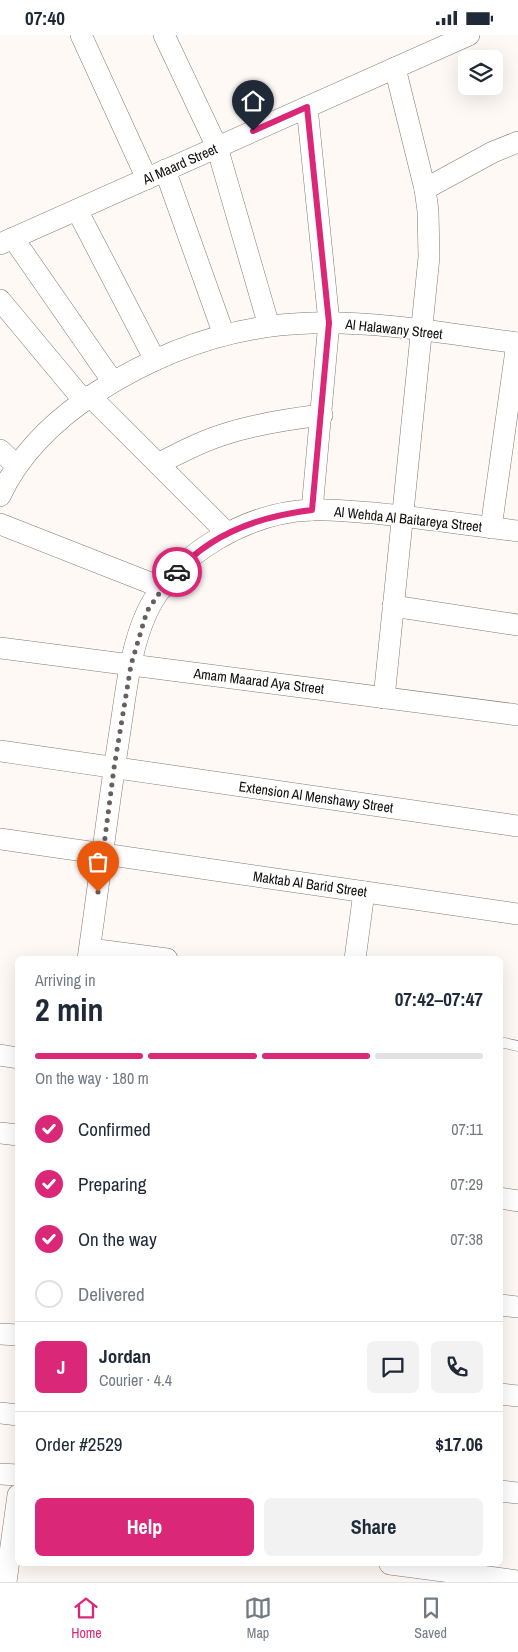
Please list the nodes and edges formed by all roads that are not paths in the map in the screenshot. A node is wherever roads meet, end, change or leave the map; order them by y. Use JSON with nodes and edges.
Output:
{"nodes":[{"id":1,"x":81,"y":35,"type":"edge"},
{"id":2,"x":164,"y":35,"type":"edge"},
{"id":3,"x":467,"y":35,"type":"edge"},
{"id":4,"x":395,"y":68,"type":"junction"},
{"id":5,"x":307,"y":107,"type":"junction"},
{"id":6,"x":518,"y":142,"type":"edge"},
{"id":7,"x":217,"y":147,"type":"junction"},
{"id":8,"x":156,"y":174,"type":"junction"},
{"id":9,"x":425,"y":189,"type":"junction"},
{"id":10,"x":77,"y":210,"type":"junction"},
{"id":11,"x":7,"y":241,"type":"edge"},
{"id":12,"x":0,"y":300,"type":"edge"},
{"id":13,"x":329,"y":323,"type":"junction"},
{"id":14,"x":269,"y":326,"type":"junction"},
{"id":15,"x":423,"y":331,"type":"junction"},
{"id":16,"x":224,"y":335,"type":"junction"},
{"id":17,"x":517,"y":343,"type":"edge"},
{"id":18,"x":155,"y":360,"type":"junction"},
{"id":19,"x":113,"y":382,"type":"junction"},
{"id":20,"x":87,"y":399,"type":"junction"},
{"id":21,"x":322,"y":415,"type":"junction"},
{"id":22,"x":0,"y":451,"type":"edge"},
{"id":23,"x":8,"y":463,"type":"edge"},
{"id":24,"x":158,"y":464,"type":"junction"},
{"id":25,"x":0,"y":496,"type":"edge"},
{"id":26,"x":312,"y":510,"type":"junction"},
{"id":27,"x":403,"y":516,"type":"junction"},
{"id":28,"x":0,"y":524,"type":"edge"},
{"id":29,"x":491,"y":528,"type":"junction"},
{"id":30,"x":518,"y":531,"type":"edge"},
{"id":31,"x":226,"y":533,"type":"junction"},
{"id":32,"x":163,"y":588,"type":"junction"},
{"id":33,"x":394,"y":606,"type":"junction"},
{"id":34,"x":518,"y":625,"type":"edge"},
{"id":35,"x":0,"y":648,"type":"edge"},
{"id":36,"x":131,"y":665,"type":"junction"},
{"id":37,"x":384,"y":698,"type":"junction"},
{"id":38,"x":518,"y":715,"type":"edge"},
{"id":39,"x":0,"y":751,"type":"edge"},
{"id":40,"x":114,"y":768,"type":"junction"},
{"id":41,"x":518,"y":826,"type":"edge"},
{"id":42,"x":0,"y":839,"type":"edge"},
{"id":43,"x":103,"y":854,"type":"junction"},
{"id":44,"x":364,"y":892,"type":"junction"},
{"id":45,"x":518,"y":914,"type":"edge"},
{"id":46,"x":89,"y":954,"type":"edge"},
{"id":47,"x":120,"y":956,"type":"edge"},
{"id":48,"x":355,"y":956,"type":"edge"},
{"id":49,"x":503,"y":1043,"type":"edge"},
{"id":50,"x":518,"y":1046,"type":"edge"},
{"id":51,"x":0,"y":1055,"type":"edge"},
{"id":52,"x":15,"y":1058,"type":"edge"},
{"id":53,"x":0,"y":1133,"type":"edge"},
{"id":54,"x":15,"y":1135,"type":"edge"},
{"id":55,"x":503,"y":1198,"type":"edge"},
{"id":56,"x":518,"y":1201,"type":"edge"},
{"id":57,"x":503,"y":1305,"type":"edge"},
{"id":58,"x":518,"y":1307,"type":"edge"},
{"id":59,"x":0,"y":1334,"type":"edge"},
{"id":60,"x":15,"y":1335,"type":"edge"},
{"id":61,"x":503,"y":1394,"type":"edge"},
{"id":62,"x":518,"y":1396,"type":"edge"},
{"id":63,"x":0,"y":1413,"type":"edge"},
{"id":64,"x":15,"y":1415,"type":"edge"},
{"id":65,"x":0,"y":1474,"type":"edge"},
{"id":66,"x":15,"y":1475,"type":"edge"},
{"id":67,"x":503,"y":1491,"type":"edge"},
{"id":68,"x":518,"y":1493,"type":"edge"},
{"id":69,"x":15,"y":1514,"type":"edge"},
{"id":70,"x":5,"y":1549,"type":"edge"},
{"id":71,"x":405,"y":1566,"type":"edge"},
{"id":72,"x":518,"y":1581,"type":"edge"},
{"id":73,"x":6,"y":1582,"type":"edge"}],
"edges":[{"from":1,"to":8,"type":"street"},
{"from":2,"to":7,"type":"street"},
{"from":3,"to":4,"type":"street","name":"Al Maard Street"},
{"from":4,"to":5,"type":"street","name":"Al Maard Street"},
{"from":4,"to":9,"type":"street"},
{"from":5,"to":7,"type":"street","name":"Al Maard Street"},
{"from":5,"to":13,"type":"street"},
{"from":6,"to":9,"type":"street"},
{"from":7,"to":8,"type":"street","name":"Al Maard Street"},
{"from":7,"to":14,"type":"street"},
{"from":8,"to":10,"type":"street","name":"Al Maard Street"},
{"from":8,"to":16,"type":"street"},
{"from":9,"to":15,"type":"street"},
{"from":10,"to":11,"type":"street","name":"Al Maard Street"},
{"from":10,"to":18,"type":"street"},
{"from":11,"to":19,"type":"street"},
{"from":12,"to":20,"type":"street"},
{"from":13,"to":14,"type":"street","name":"Al Halawany Street"},
{"from":13,"to":15,"type":"street","name":"Al Halawany Street"},
{"from":13,"to":21,"type":"street"},
{"from":14,"to":16,"type":"street","name":"Al Halawany Street"},
{"from":15,"to":17,"type":"street","name":"Al Halawany Street"},
{"from":15,"to":27,"type":"street"},
{"from":16,"to":18,"type":"street","name":"Al Halawany Street"},
{"from":17,"to":29,"type":"street"},
{"from":18,"to":19,"type":"street","name":"Al Halawany Street"},
{"from":19,"to":20,"type":"street","name":"Al Halawany Street"},
{"from":20,"to":23,"type":"street","name":"Al Halawany Street"},
{"from":20,"to":24,"type":"street"},
{"from":21,"to":24,"type":"street"},
{"from":21,"to":26,"type":"street"},
{"from":22,"to":23,"type":"street"},
{"from":23,"to":25,"type":"street","name":"Al Halawany Street"},
{"from":24,"to":31,"type":"street"},
{"from":26,"to":27,"type":"street","name":"Al Wehda Al Baitareya Street"},
{"from":26,"to":31,"type":"street","name":"Al Wehda Al Baitareya Street"},
{"from":27,"to":29,"type":"street","name":"Al Wehda Al Baitareya Street"},
{"from":27,"to":33,"type":"street"},
{"from":28,"to":32,"type":"street"},
{"from":29,"to":30,"type":"street","name":"Al Wehda Al Baitareya Street"},
{"from":31,"to":32,"type":"street","name":"Al Wehda Al Baitareya Street"},
{"from":32,"to":36,"type":"street","name":"Al Wehda Al Baitareya Street"},
{"from":33,"to":34,"type":"street"},
{"from":33,"to":37,"type":"street"},
{"from":35,"to":36,"type":"street","name":"Amam Maarad Aya Street"},
{"from":36,"to":37,"type":"street","name":"Amam Maarad Aya Street"},
{"from":36,"to":40,"type":"street","name":"Al Wehda Al Baitareya Street"},
{"from":37,"to":38,"type":"street","name":"Amam Maarad Aya Street"},
{"from":39,"to":40,"type":"street","name":"Extension Al Menshawy Street"},
{"from":40,"to":41,"type":"street","name":"Extension Al Menshawy Street"},
{"from":40,"to":43,"type":"street","name":"Al Wehda Al Baitareya Street"},
{"from":42,"to":43,"type":"street","name":"Maktab Al Barid Street"},
{"from":43,"to":44,"type":"street","name":"Maktab Al Barid Street"},
{"from":43,"to":46,"type":"street","name":"Al Wehda Al Baitareya Street"},
{"from":44,"to":45,"type":"street","name":"Maktab Al Barid Street"},
{"from":44,"to":48,"type":"street"},
{"from":46,"to":47,"type":"street"},
{"from":49,"to":50,"type":"lane"},
{"from":51,"to":52,"type":"street"},
{"from":53,"to":54,"type":"street"},
{"from":55,"to":56,"type":"street"},
{"from":57,"to":58,"type":"street"},
{"from":59,"to":60,"type":"street"},
{"from":61,"to":62,"type":"street"},
{"from":63,"to":64,"type":"street"},
{"from":65,"to":66,"type":"street"},
{"from":67,"to":68,"type":"street"},
{"from":69,"to":70,"type":"street"},
{"from":70,"to":73,"type":"street"},
{"from":71,"to":72,"type":"street"}]}
